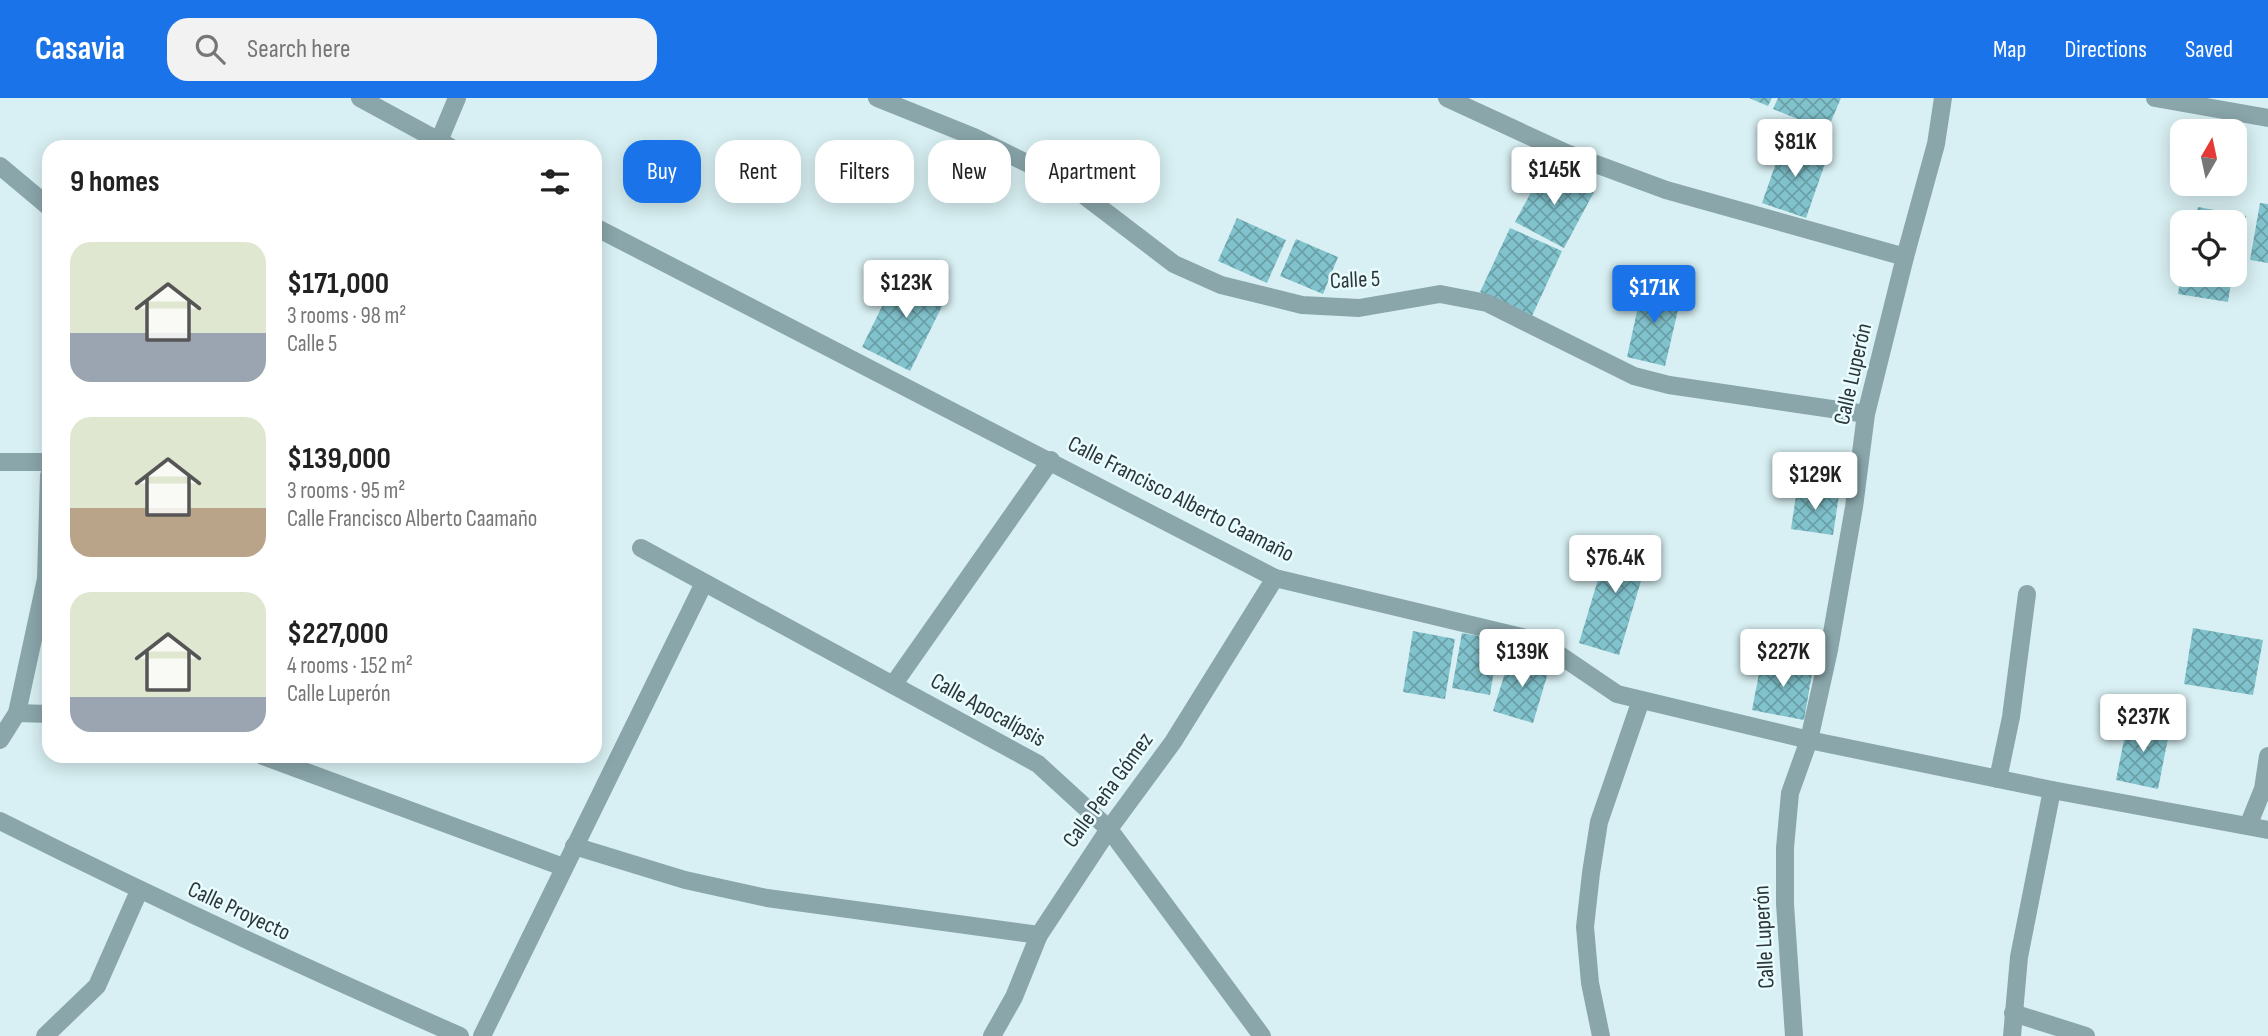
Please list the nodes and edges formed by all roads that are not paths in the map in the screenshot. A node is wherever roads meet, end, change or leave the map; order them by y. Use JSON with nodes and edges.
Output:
{"nodes":[{"id":1,"x":360,"y":98,"type":"edge"},
{"id":2,"x":457,"y":98,"type":"edge"},
{"id":3,"x":877,"y":98,"type":"edge"},
{"id":4,"x":1447,"y":98,"type":"edge"},
{"id":5,"x":1943,"y":98,"type":"edge"},
{"id":6,"x":2155,"y":98,"type":"edge"},
{"id":7,"x":2268,"y":118,"type":"edge"},
{"id":8,"x":437,"y":140,"type":"edge"},
{"id":9,"x":445,"y":140,"type":"edge"},
{"id":10,"x":0,"y":166,"type":"edge"},
{"id":11,"x":42,"y":201,"type":"edge"},
{"id":12,"x":602,"y":231,"type":"edge"},
{"id":13,"x":1905,"y":257,"type":"junction"},
{"id":14,"x":1866,"y":414,"type":"junction"},
{"id":15,"x":1051,"y":460,"type":"junction"},
{"id":16,"x":0,"y":462,"type":"edge"},
{"id":17,"x":42,"y":462,"type":"edge"},
{"id":18,"x":641,"y":548,"type":"dead end"},
{"id":19,"x":1275,"y":578,"type":"junction"},
{"id":20,"x":704,"y":583,"type":"junction"},
{"id":21,"x":2027,"y":594,"type":"dead end"},
{"id":22,"x":42,"y":597,"type":"edge"},
{"id":23,"x":893,"y":685,"type":"junction"},
{"id":24,"x":1641,"y":700,"type":"junction"},
{"id":25,"x":17,"y":713,"type":"junction"},
{"id":26,"x":42,"y":714,"type":"edge"},
{"id":27,"x":0,"y":740,"type":"edge"},
{"id":28,"x":1809,"y":740,"type":"junction"},
{"id":29,"x":2268,"y":755,"type":"edge"},
{"id":30,"x":282,"y":763,"type":"edge"},
{"id":31,"x":1998,"y":779,"type":"junction"},
{"id":32,"x":2265,"y":788,"type":"edge"},
{"id":33,"x":2052,"y":790,"type":"junction"},
{"id":34,"x":0,"y":821,"type":"edge"},
{"id":35,"x":2248,"y":826,"type":"junction"},
{"id":36,"x":1109,"y":829,"type":"junction"},
{"id":37,"x":2268,"y":830,"type":"edge"},
{"id":38,"x":574,"y":846,"type":"junction"},
{"id":39,"x":563,"y":867,"type":"junction"},
{"id":40,"x":139,"y":891,"type":"junction"},
{"id":41,"x":1039,"y":935,"type":"junction"},
{"id":42,"x":2013,"y":1013,"type":"junction"},
{"id":43,"x":45,"y":1036,"type":"edge"},
{"id":44,"x":460,"y":1036,"type":"edge"},
{"id":45,"x":482,"y":1036,"type":"edge"},
{"id":46,"x":992,"y":1036,"type":"edge"},
{"id":47,"x":1262,"y":1036,"type":"edge"},
{"id":48,"x":1601,"y":1036,"type":"edge"},
{"id":49,"x":1794,"y":1036,"type":"edge"},
{"id":50,"x":2012,"y":1036,"type":"edge"},
{"id":51,"x":2085,"y":1036,"type":"edge"}],
"edges":[{"from":1,"to":8,"type":"street"},
{"from":2,"to":9,"type":"street"},
{"from":3,"to":14,"type":"street","name":"Calle 5"},
{"from":4,"to":13,"type":"street"},
{"from":5,"to":13,"type":"street","name":"Calle Luperón"},
{"from":6,"to":7,"type":"street"},
{"from":10,"to":11,"type":"street"},
{"from":12,"to":15,"type":"street","name":"Calle Francisco Alberto Caamaño"},
{"from":13,"to":14,"type":"street","name":"Calle Luperón"},
{"from":14,"to":28,"type":"street","name":"Calle Luperón"},
{"from":15,"to":19,"type":"street","name":"Calle Francisco Alberto Caamaño"},
{"from":15,"to":23,"type":"street"},
{"from":16,"to":17,"type":"street"},
{"from":18,"to":20,"type":"street","name":"Calle Apocalípsis"},
{"from":19,"to":24,"type":"street","name":"Calle Francisco Alberto Caamaño"},
{"from":19,"to":36,"type":"street","name":"Calle Peña Gómez"},
{"from":20,"to":23,"type":"street","name":"Calle Apocalípsis"},
{"from":20,"to":38,"type":"street"},
{"from":21,"to":31,"type":"street"},
{"from":22,"to":25,"type":"street"},
{"from":23,"to":36,"type":"street","name":"Calle Apocalípsis"},
{"from":24,"to":28,"type":"street","name":"Calle Francisco Alberto Caamaño"},
{"from":24,"to":48,"type":"street"},
{"from":25,"to":26,"type":"street"},
{"from":25,"to":27,"type":"street"},
{"from":28,"to":31,"type":"street","name":"Calle Francisco Alberto Caamaño"},
{"from":28,"to":49,"type":"street","name":"Calle Luperón"},
{"from":29,"to":32,"type":"street"},
{"from":30,"to":39,"type":"street"},
{"from":31,"to":33,"type":"street","name":"Calle Francisco Alberto Caamaño"},
{"from":32,"to":35,"type":"street"},
{"from":33,"to":35,"type":"street","name":"Calle Francisco Alberto Caamaño"},
{"from":33,"to":42,"type":"street"},
{"from":34,"to":40,"type":"street","name":"Calle Proyecto"},
{"from":35,"to":37,"type":"street","name":"Calle Francisco Alberto Caamaño"},
{"from":36,"to":41,"type":"street","name":"Calle Peña Gómez"},
{"from":36,"to":47,"type":"street","name":"Calle Apocalípsis"},
{"from":38,"to":39,"type":"street"},
{"from":38,"to":41,"type":"street"},
{"from":39,"to":45,"type":"street"},
{"from":40,"to":43,"type":"street"},
{"from":40,"to":44,"type":"street","name":"Calle Proyecto"},
{"from":41,"to":46,"type":"street","name":"Calle Peña Gómez"},
{"from":42,"to":50,"type":"street"},
{"from":42,"to":51,"type":"street"}]}
